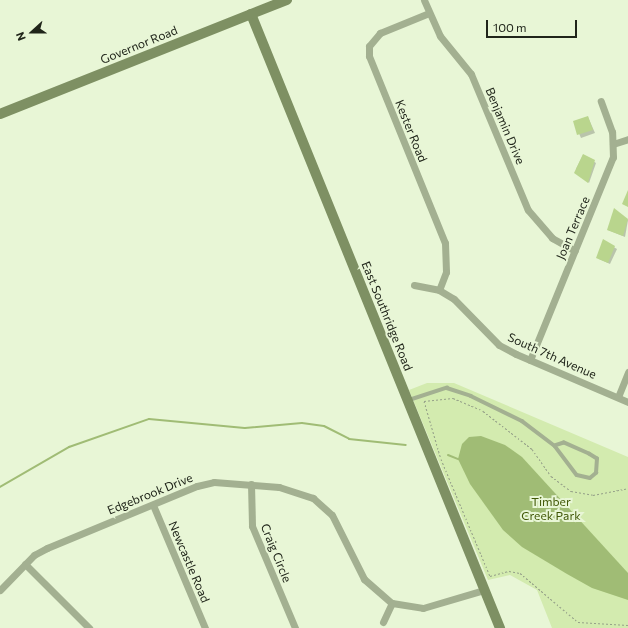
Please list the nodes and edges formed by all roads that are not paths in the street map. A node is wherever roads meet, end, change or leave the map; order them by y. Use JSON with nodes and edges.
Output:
{"nodes":[{"id":1,"x":287,"y":0,"type":"edge"},
{"id":2,"x":424,"y":0,"type":"edge"},
{"id":3,"x":429,"y":13,"type":"junction"},
{"id":4,"x":251,"y":14,"type":"junction"},
{"id":5,"x":601,"y":101,"type":"dead end"},
{"id":6,"x":0,"y":114,"type":"edge"},
{"id":7,"x":628,"y":139,"type":"edge"},
{"id":8,"x":614,"y":144,"type":"junction"},
{"id":9,"x":575,"y":251,"type":"junction"},
{"id":10,"x":414,"y":285,"type":"dead end"},
{"id":11,"x":439,"y":290,"type":"junction"},
{"id":12,"x":530,"y":360,"type":"junction"},
{"id":13,"x":628,"y":372,"type":"edge"},
{"id":14,"x":618,"y":397,"type":"junction"},
{"id":15,"x":408,"y":401,"type":"junction"},
{"id":16,"x":628,"y":402,"type":"edge"},
{"id":17,"x":555,"y":446,"type":"junction"},
{"id":18,"x":251,"y":484,"type":"junction"},
{"id":19,"x":153,"y":505,"type":"junction"},
{"id":20,"x":26,"y":564,"type":"junction"},
{"id":21,"x":0,"y":590,"type":"edge"},
{"id":22,"x":484,"y":590,"type":"junction"},
{"id":23,"x":392,"y":603,"type":"junction"},
{"id":24,"x":383,"y":622,"type":"dead end"},
{"id":25,"x":89,"y":628,"type":"edge"},
{"id":26,"x":205,"y":628,"type":"edge"},
{"id":27,"x":294,"y":628,"type":"edge"},
{"id":28,"x":500,"y":628,"type":"edge"}],
"edges":[{"from":1,"to":4,"type":"street","name":"Governor Road"},
{"from":2,"to":3,"type":"street","name":"Benjamin Drive"},
{"from":3,"to":9,"type":"street","name":"Benjamin Drive"},
{"from":3,"to":11,"type":"street","name":"Kester Road"},
{"from":4,"to":6,"type":"street","name":"Governor Road"},
{"from":4,"to":15,"type":"street","name":"East Southridge Road"},
{"from":5,"to":8,"type":"street","name":"Joan Terrace"},
{"from":7,"to":8,"type":"street"},
{"from":8,"to":9,"type":"street","name":"Joan Terrace"},
{"from":9,"to":12,"type":"street","name":"Joan Terrace"},
{"from":10,"to":11,"type":"street","name":"South 7th Avenue"},
{"from":11,"to":12,"type":"street","name":"South 7th Avenue"},
{"from":12,"to":14,"type":"street","name":"South 7th Avenue"},
{"from":13,"to":14,"type":"street"},
{"from":14,"to":16,"type":"street","name":"South 7th Avenue"},
{"from":15,"to":17,"type":"lane"},
{"from":15,"to":22,"type":"street","name":"East Southridge Road"},
{"from":17,"to":17,"type":"lane"},
{"from":18,"to":19,"type":"street","name":"Edgebrook Drive"},
{"from":18,"to":23,"type":"street","name":"Edgebrook Drive"},
{"from":18,"to":27,"type":"street","name":"Craig Circle"},
{"from":19,"to":20,"type":"street","name":"Edgebrook Drive"},
{"from":19,"to":26,"type":"street","name":"Newcastle Road"},
{"from":20,"to":21,"type":"street","name":"Edgebrook Drive"},
{"from":20,"to":25,"type":"street"},
{"from":22,"to":23,"type":"street"},
{"from":22,"to":28,"type":"street","name":"East Southridge Road"},
{"from":23,"to":24,"type":"street"}]}
